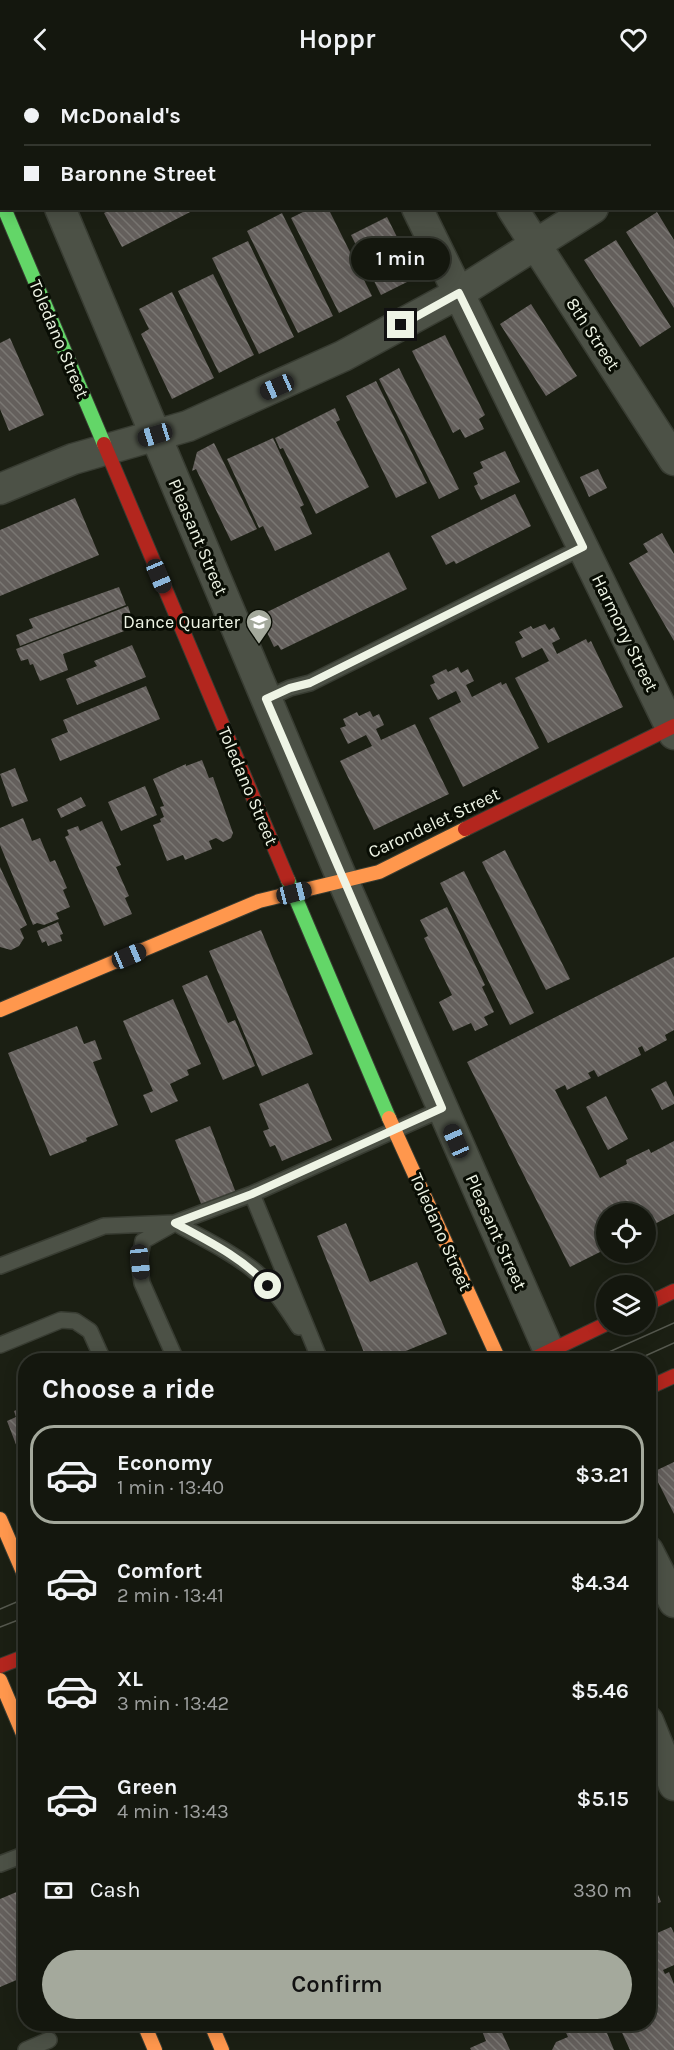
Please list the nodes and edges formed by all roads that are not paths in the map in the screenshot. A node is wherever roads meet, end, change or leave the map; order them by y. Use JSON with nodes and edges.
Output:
{"nodes":[{"id":1,"x":5,"y":210,"type":"edge"},
{"id":2,"x":61,"y":210,"type":"edge"},
{"id":3,"x":418,"y":210,"type":"edge"},
{"id":4,"x":513,"y":210,"type":"edge"},
{"id":5,"x":590,"y":210,"type":"edge"},
{"id":6,"x":535,"y":245,"type":"junction"},
{"id":7,"x":459,"y":293,"type":"junction"},
{"id":8,"x":155,"y":435,"type":"junction"},
{"id":9,"x":105,"y":450,"type":"junction"},
{"id":10,"x":674,"y":460,"type":"edge"},
{"id":11,"x":0,"y":489,"type":"edge"},
{"id":12,"x":583,"y":547,"type":"junction"},
{"id":13,"x":266,"y":699,"type":"junction"},
{"id":14,"x":673,"y":729,"type":"edge"},
{"id":15,"x":343,"y":881,"type":"junction"},
{"id":16,"x":294,"y":893,"type":"junction"},
{"id":17,"x":0,"y":1010,"type":"edge"},
{"id":18,"x":442,"y":1108,"type":"junction"},
{"id":19,"x":394,"y":1129,"type":"junction"},
{"id":20,"x":252,"y":1194,"type":"junction"},
{"id":21,"x":175,"y":1223,"type":"junction"},
{"id":22,"x":0,"y":1266,"type":"edge"},
{"id":23,"x":674,"y":1291,"type":"edge"},
{"id":24,"x":656,"y":1300,"type":"edge"},
{"id":25,"x":596,"y":1329,"type":"edge"},
{"id":26,"x":0,"y":1345,"type":"edge"},
{"id":27,"x":100,"y":1353,"type":"edge"},
{"id":28,"x":173,"y":1353,"type":"edge"},
{"id":29,"x":315,"y":1353,"type":"edge"},
{"id":30,"x":317,"y":1353,"type":"edge"},
{"id":31,"x":496,"y":1353,"type":"edge"},
{"id":32,"x":542,"y":1353,"type":"edge"},
{"id":33,"x":553,"y":1353,"type":"edge"},
{"id":34,"x":674,"y":1376,"type":"edge"},
{"id":35,"x":656,"y":1384,"type":"edge"},
{"id":36,"x":0,"y":1519,"type":"edge"},
{"id":37,"x":18,"y":1559,"type":"edge"},
{"id":38,"x":656,"y":1567,"type":"edge"},
{"id":39,"x":18,"y":1577,"type":"edge"},
{"id":40,"x":8,"y":1579,"type":"dead end"},
{"id":41,"x":674,"y":1602,"type":"edge"},
{"id":42,"x":18,"y":1659,"type":"edge"},
{"id":43,"x":0,"y":1666,"type":"edge"},
{"id":44,"x":0,"y":1680,"type":"edge"},
{"id":45,"x":18,"y":1722,"type":"edge"},
{"id":46,"x":656,"y":1741,"type":"edge"},
{"id":47,"x":674,"y":1785,"type":"edge"},
{"id":48,"x":18,"y":1857,"type":"edge"},
{"id":49,"x":0,"y":1864,"type":"edge"},
{"id":50,"x":147,"y":2031,"type":"edge"},
{"id":51,"x":214,"y":2031,"type":"edge"},
{"id":52,"x":49,"y":2040,"type":"dead end"},
{"id":53,"x":26,"y":2050,"type":"edge"},
{"id":54,"x":155,"y":2050,"type":"edge"},
{"id":55,"x":222,"y":2050,"type":"edge"}],
"edges":[{"from":1,"to":9,"type":"street","name":"Toledano Street"},
{"from":2,"to":8,"type":"street","name":"Pleasant Street"},
{"from":3,"to":7,"type":"street","name":"Harmony Street"},
{"from":4,"to":6,"type":"street","name":"8th Street"},
{"from":5,"to":6,"type":"street"},
{"from":6,"to":7,"type":"street"},
{"from":6,"to":10,"type":"street","name":"8th Street"},
{"from":7,"to":8,"type":"street"},
{"from":7,"to":12,"type":"street","name":"Harmony Street"},
{"from":8,"to":9,"type":"street"},
{"from":8,"to":13,"type":"street","name":"Pleasant Street"},
{"from":9,"to":11,"type":"street"},
{"from":9,"to":16,"type":"street","name":"Toledano Street"},
{"from":12,"to":13,"type":"lane"},
{"from":12,"to":14,"type":"street","name":"Harmony Street"},
{"from":13,"to":15,"type":"street","name":"Pleasant Street"},
{"from":14,"to":15,"type":"street","name":"Carondelet Street"},
{"from":15,"to":16,"type":"street","name":"Carondelet Street"},
{"from":15,"to":18,"type":"street","name":"Pleasant Street"},
{"from":16,"to":17,"type":"street","name":"Carondelet Street"},
{"from":16,"to":19,"type":"street","name":"Toledano Street"},
{"from":18,"to":19,"type":"lane"},
{"from":18,"to":32,"type":"street","name":"Pleasant Street"},
{"from":19,"to":20,"type":"lane"},
{"from":19,"to":31,"type":"street","name":"Toledano Street"},
{"from":20,"to":21,"type":"lane"},
{"from":20,"to":30,"type":"lane"},
{"from":21,"to":22,"type":"lane"},
{"from":21,"to":28,"type":"lane"},
{"from":21,"to":29,"type":"lane"},
{"from":23,"to":24,"type":"street"},
{"from":25,"to":33,"type":"street"},
{"from":26,"to":27,"type":"lane"},
{"from":34,"to":35,"type":"street"},
{"from":36,"to":37,"type":"street"},
{"from":38,"to":41,"type":"street"},
{"from":39,"to":40,"type":"street"},
{"from":42,"to":43,"type":"street"},
{"from":44,"to":45,"type":"street"},
{"from":46,"to":47,"type":"street"},
{"from":48,"to":49,"type":"lane"},
{"from":50,"to":54,"type":"street"},
{"from":51,"to":55,"type":"street"},
{"from":52,"to":53,"type":"lane"}]}
